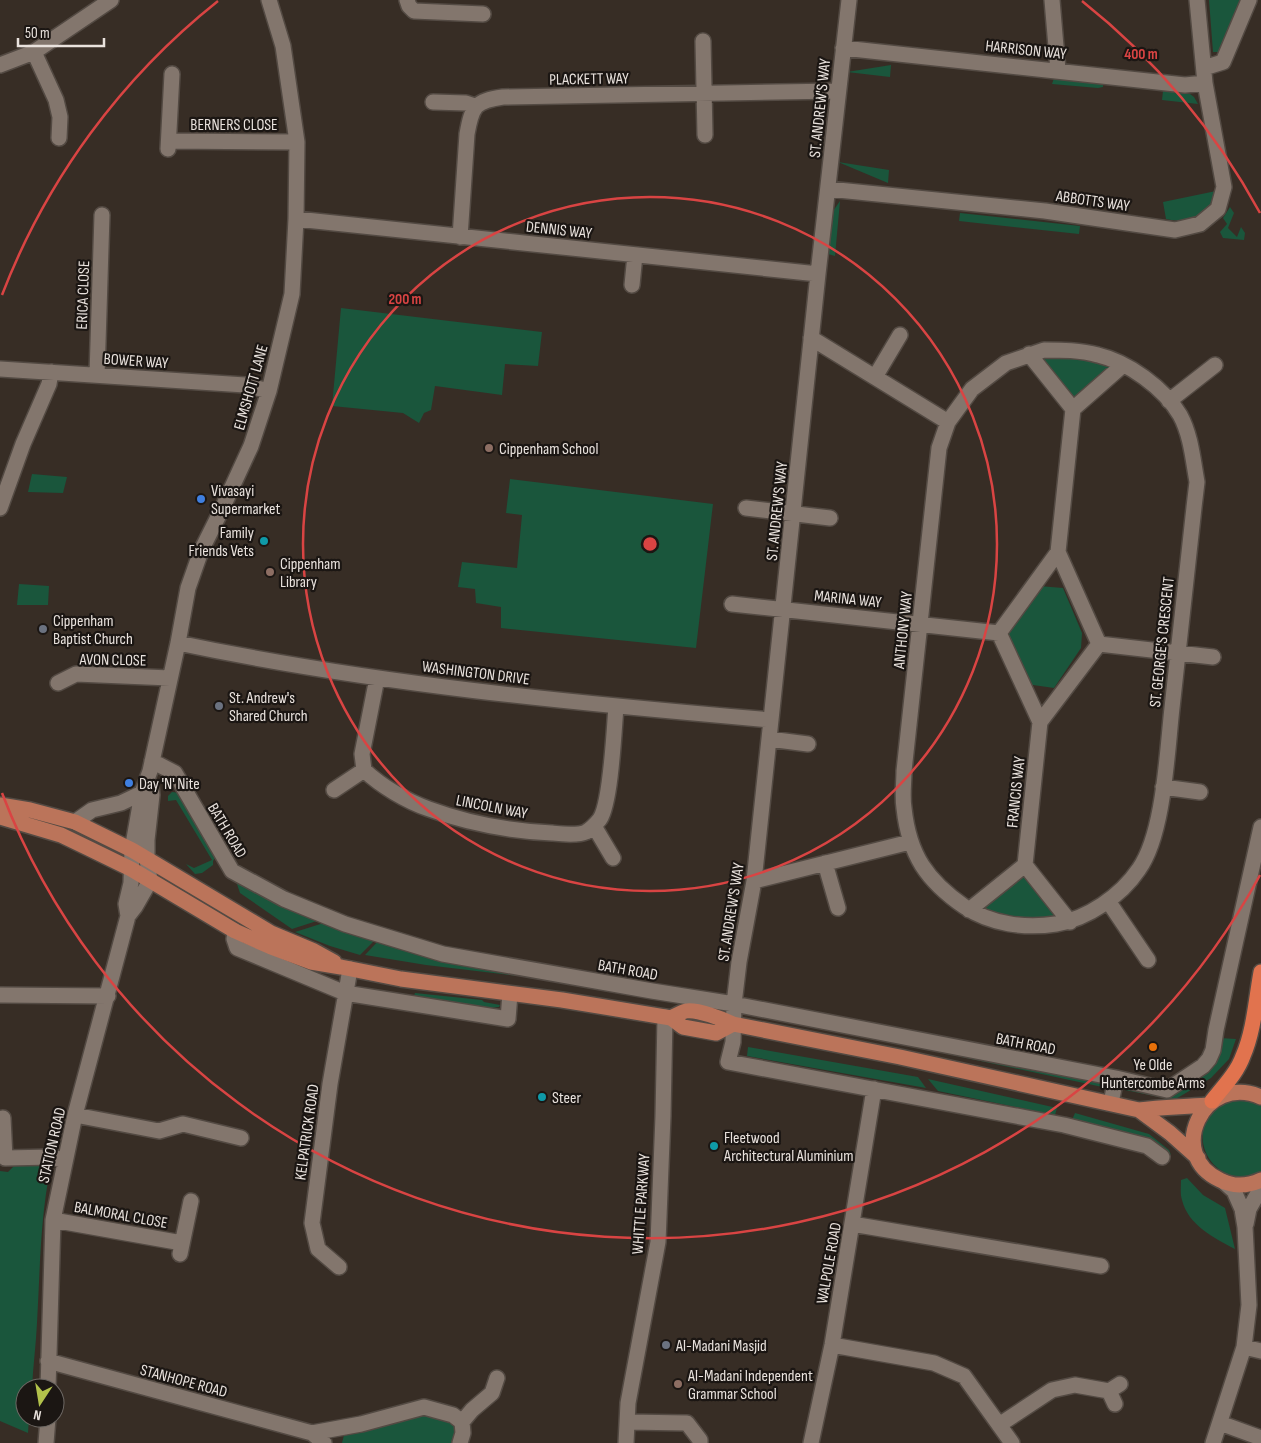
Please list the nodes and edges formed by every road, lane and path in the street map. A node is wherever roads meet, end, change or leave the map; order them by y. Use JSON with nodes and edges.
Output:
{"nodes":[{"id":1,"x":111,"y":0,"type":"edge"},
{"id":2,"x":269,"y":0,"type":"edge"},
{"id":3,"x":407,"y":0,"type":"edge"},
{"id":4,"x":849,"y":0,"type":"edge"},
{"id":5,"x":1052,"y":0,"type":"edge"},
{"id":6,"x":1197,"y":0,"type":"edge"},
{"id":7,"x":1249,"y":0,"type":"edge"},
{"id":8,"x":445,"y":6,"type":"edge"},
{"id":9,"x":484,"y":14,"type":"dead end"},
{"id":10,"x":703,"y":41,"type":"dead end"},
{"id":11,"x":843,"y":48,"type":"junction"},
{"id":12,"x":34,"y":52,"type":"junction"},
{"id":13,"x":0,"y":65,"type":"edge"},
{"id":14,"x":1058,"y":70,"type":"junction"},
{"id":15,"x":172,"y":74,"type":"dead end"},
{"id":16,"x":1204,"y":76,"type":"junction"},
{"id":17,"x":838,"y":91,"type":"junction"},
{"id":18,"x":704,"y":95,"type":"junction"},
{"id":19,"x":433,"y":102,"type":"dead end"},
{"id":20,"x":475,"y":106,"type":"junction"},
{"id":21,"x":705,"y":135,"type":"dead end"},
{"id":22,"x":59,"y":138,"type":"dead end"},
{"id":23,"x":297,"y":142,"type":"junction"},
{"id":24,"x":828,"y":190,"type":"junction"},
{"id":25,"x":102,"y":215,"type":"dead end"},
{"id":26,"x":296,"y":219,"type":"junction"},
{"id":27,"x":460,"y":237,"type":"junction"},
{"id":28,"x":635,"y":255,"type":"junction"},
{"id":29,"x":818,"y":274,"type":"junction"},
{"id":30,"x":632,"y":285,"type":"dead end"},
{"id":31,"x":900,"y":335,"type":"dead end"},
{"id":32,"x":812,"y":338,"type":"junction"},
{"id":33,"x":1029,"y":354,"type":"junction"},
{"id":34,"x":1123,"y":365,"type":"junction"},
{"id":35,"x":1215,"y":365,"type":"dead end"},
{"id":36,"x":0,"y":369,"type":"edge"},
{"id":37,"x":51,"y":372,"type":"junction"},
{"id":38,"x":97,"y":375,"type":"junction"},
{"id":39,"x":874,"y":378,"type":"junction"},
{"id":40,"x":270,"y":390,"type":"junction"},
{"id":41,"x":1169,"y":401,"type":"junction"},
{"id":42,"x":1073,"y":409,"type":"junction"},
{"id":43,"x":948,"y":422,"type":"junction"},
{"id":44,"x":0,"y":508,"type":"edge"},
{"id":45,"x":746,"y":508,"type":"dead end"},
{"id":46,"x":793,"y":512,"type":"junction"},
{"id":47,"x":830,"y":518,"type":"dead end"},
{"id":48,"x":1058,"y":552,"type":"junction"},
{"id":49,"x":732,"y":604,"type":"dead end"},
{"id":50,"x":783,"y":609,"type":"junction"},
{"id":51,"x":921,"y":624,"type":"junction"},
{"id":52,"x":999,"y":633,"type":"junction"},
{"id":53,"x":178,"y":643,"type":"junction"},
{"id":54,"x":1099,"y":644,"type":"junction"},
{"id":55,"x":1178,"y":653,"type":"junction"},
{"id":56,"x":1213,"y":657,"type":"dead end"},
{"id":57,"x":170,"y":678,"type":"junction"},
{"id":58,"x":377,"y":678,"type":"junction"},
{"id":59,"x":58,"y":683,"type":"dead end"},
{"id":60,"x":616,"y":706,"type":"junction"},
{"id":61,"x":771,"y":720,"type":"junction"},
{"id":62,"x":1040,"y":722,"type":"junction"},
{"id":63,"x":769,"y":739,"type":"junction"},
{"id":64,"x":808,"y":744,"type":"dead end"},
{"id":65,"x":151,"y":766,"type":"junction"},
{"id":66,"x":364,"y":770,"type":"junction"},
{"id":67,"x":1163,"y":787,"type":"junction"},
{"id":68,"x":334,"y":790,"type":"dead end"},
{"id":69,"x":1200,"y":792,"type":"dead end"},
{"id":70,"x":142,"y":793,"type":"junction"},
{"id":71,"x":0,"y":805,"type":"edge"},
{"id":72,"x":0,"y":818,"type":"edge"},
{"id":73,"x":75,"y":822,"type":"junction"},
{"id":74,"x":594,"y":826,"type":"junction"},
{"id":75,"x":1261,"y":826,"type":"edge"},
{"id":76,"x":910,"y":842,"type":"junction"},
{"id":77,"x":132,"y":850,"type":"junction"},
{"id":78,"x":613,"y":858,"type":"dead end"},
{"id":79,"x":147,"y":859,"type":"junction"},
{"id":80,"x":825,"y":863,"type":"junction"},
{"id":81,"x":1025,"y":865,"type":"junction"},
{"id":82,"x":130,"y":869,"type":"junction"},
{"id":83,"x":150,"y":880,"type":"junction"},
{"id":84,"x":754,"y":880,"type":"junction"},
{"id":85,"x":1108,"y":900,"type":"junction"},
{"id":86,"x":838,"y":908,"type":"dead end"},
{"id":87,"x":969,"y":910,"type":"junction"},
{"id":88,"x":128,"y":916,"type":"junction"},
{"id":89,"x":1070,"y":922,"type":"junction"},
{"id":90,"x":235,"y":930,"type":"junction"},
{"id":91,"x":1148,"y":960,"type":"dead end"},
{"id":92,"x":346,"y":968,"type":"junction"},
{"id":93,"x":1261,"y":972,"type":"edge"},
{"id":94,"x":345,"y":992,"type":"junction"},
{"id":95,"x":510,"y":994,"type":"junction"},
{"id":96,"x":0,"y":995,"type":"edge"},
{"id":97,"x":108,"y":996,"type":"junction"},
{"id":98,"x":734,"y":1004,"type":"junction"},
{"id":99,"x":668,"y":1017,"type":"junction"},
{"id":100,"x":733,"y":1024,"type":"junction"},
{"id":101,"x":1116,"y":1078,"type":"junction"},
{"id":102,"x":874,"y":1089,"type":"junction"},
{"id":103,"x":1261,"y":1097,"type":"edge"},
{"id":104,"x":1111,"y":1103,"type":"junction"},
{"id":105,"x":1210,"y":1103,"type":"junction"},
{"id":106,"x":1139,"y":1110,"type":"junction"},
{"id":107,"x":75,"y":1115,"type":"junction"},
{"id":108,"x":3,"y":1118,"type":"dead end"},
{"id":109,"x":241,"y":1138,"type":"dead end"},
{"id":110,"x":1162,"y":1157,"type":"dead end"},
{"id":111,"x":1198,"y":1158,"type":"junction"},
{"id":112,"x":65,"y":1161,"type":"junction"},
{"id":113,"x":1261,"y":1180,"type":"edge"},
{"id":114,"x":1224,"y":1182,"type":"junction"},
{"id":115,"x":1261,"y":1188,"type":"edge"},
{"id":116,"x":191,"y":1201,"type":"dead end"},
{"id":117,"x":53,"y":1220,"type":"junction"},
{"id":118,"x":852,"y":1224,"type":"junction"},
{"id":119,"x":1245,"y":1227,"type":"junction"},
{"id":120,"x":339,"y":1266,"type":"dead end"},
{"id":121,"x":1101,"y":1266,"type":"dead end"},
{"id":122,"x":832,"y":1345,"type":"junction"},
{"id":123,"x":1244,"y":1347,"type":"junction"},
{"id":124,"x":1261,"y":1351,"type":"edge"},
{"id":125,"x":48,"y":1361,"type":"junction"},
{"id":126,"x":48,"y":1378,"type":"edge"},
{"id":127,"x":497,"y":1378,"type":"dead end"},
{"id":128,"x":1115,"y":1393,"type":"dead end"},
{"id":129,"x":462,"y":1422,"type":"junction"},
{"id":130,"x":628,"y":1422,"type":"junction"},
{"id":131,"x":1220,"y":1423,"type":"junction"},
{"id":132,"x":999,"y":1425,"type":"junction"},
{"id":133,"x":47,"y":1428,"type":"edge"},
{"id":134,"x":312,"y":1433,"type":"junction"},
{"id":135,"x":1261,"y":1438,"type":"edge"},
{"id":136,"x":46,"y":1443,"type":"edge"},
{"id":137,"x":324,"y":1443,"type":"edge"},
{"id":138,"x":460,"y":1443,"type":"edge"},
{"id":139,"x":626,"y":1443,"type":"edge"},
{"id":140,"x":700,"y":1443,"type":"edge"},
{"id":141,"x":811,"y":1443,"type":"edge"},
{"id":142,"x":1012,"y":1443,"type":"edge"},
{"id":143,"x":1213,"y":1443,"type":"edge"}],
"edges":[{"from":1,"to":12,"type":"street"},
{"from":2,"to":23,"type":"street","name":"ELMSHOTT LANE"},
{"from":3,"to":8,"type":"street"},
{"from":4,"to":11,"type":"street","name":"ST. ANDREW'S WAY"},
{"from":5,"to":14,"type":"street"},
{"from":6,"to":16,"type":"street","name":"ABBOTTS WAY"},
{"from":7,"to":16,"type":"street"},
{"from":8,"to":9,"type":"street"},
{"from":10,"to":18,"type":"street"},
{"from":11,"to":14,"type":"street","name":"HARRISON WAY"},
{"from":11,"to":17,"type":"street","name":"ST. ANDREW'S WAY"},
{"from":12,"to":13,"type":"street"},
{"from":12,"to":22,"type":"street"},
{"from":14,"to":16,"type":"street","name":"HARRISON WAY"},
{"from":15,"to":23,"type":"street","name":"BERNERS CLOSE"},
{"from":16,"to":24,"type":"street","name":"ABBOTTS WAY"},
{"from":17,"to":18,"type":"street","name":"PLACKETT WAY"},
{"from":17,"to":24,"type":"street","name":"ST. ANDREW'S WAY"},
{"from":18,"to":20,"type":"street","name":"PLACKETT WAY"},
{"from":18,"to":21,"type":"street"},
{"from":19,"to":20,"type":"street"},
{"from":20,"to":27,"type":"street"},
{"from":23,"to":26,"type":"street","name":"ELMSHOTT LANE"},
{"from":24,"to":29,"type":"street","name":"ST. ANDREW'S WAY"},
{"from":25,"to":38,"type":"street","name":"ERICA CLOSE"},
{"from":26,"to":27,"type":"street","name":"DENNIS WAY"},
{"from":26,"to":40,"type":"street","name":"ELMSHOTT LANE"},
{"from":27,"to":28,"type":"street","name":"DENNIS WAY"},
{"from":28,"to":29,"type":"street","name":"DENNIS WAY"},
{"from":28,"to":30,"type":"street"},
{"from":29,"to":32,"type":"street","name":"ST. ANDREW'S WAY"},
{"from":31,"to":39,"type":"street"},
{"from":32,"to":39,"type":"street"},
{"from":32,"to":46,"type":"street","name":"ST. ANDREW'S WAY"},
{"from":33,"to":34,"type":"street","name":"ST. GEORGE'S CRESCENT"},
{"from":33,"to":42,"type":"street"},
{"from":33,"to":43,"type":"street","name":"ST. GEORGE'S CRESCENT"},
{"from":34,"to":41,"type":"street","name":"ST. GEORGE'S CRESCENT"},
{"from":34,"to":42,"type":"street"},
{"from":35,"to":41,"type":"street"},
{"from":36,"to":37,"type":"street","name":"BOWER WAY"},
{"from":37,"to":38,"type":"street","name":"BOWER WAY"},
{"from":37,"to":44,"type":"street"},
{"from":38,"to":40,"type":"street","name":"BOWER WAY"},
{"from":39,"to":43,"type":"street"},
{"from":40,"to":53,"type":"street","name":"ELMSHOTT LANE"},
{"from":41,"to":55,"type":"street","name":"ST. GEORGE'S CRESCENT"},
{"from":42,"to":48,"type":"street"},
{"from":43,"to":51,"type":"street","name":"ANTHONY WAY"},
{"from":45,"to":46,"type":"street"},
{"from":46,"to":47,"type":"street"},
{"from":46,"to":50,"type":"street","name":"ST. ANDREW'S WAY"},
{"from":48,"to":52,"type":"street"},
{"from":48,"to":54,"type":"street"},
{"from":49,"to":50,"type":"street","name":"MARINA WAY"},
{"from":50,"to":51,"type":"street","name":"MARINA WAY"},
{"from":50,"to":61,"type":"street","name":"ST. ANDREW'S WAY"},
{"from":51,"to":52,"type":"street","name":"MARINA WAY"},
{"from":51,"to":76,"type":"street","name":"ANTHONY WAY"},
{"from":52,"to":62,"type":"street"},
{"from":53,"to":57,"type":"street","name":"ELMSHOTT LANE"},
{"from":53,"to":58,"type":"street","name":"WASHINGTON DRIVE"},
{"from":54,"to":55,"type":"street"},
{"from":54,"to":62,"type":"street"},
{"from":55,"to":56,"type":"street"},
{"from":55,"to":67,"type":"street","name":"ST. GEORGE'S CRESCENT"},
{"from":57,"to":59,"type":"street","name":"AVON CLOSE"},
{"from":57,"to":65,"type":"street","name":"ELMSHOTT LANE"},
{"from":58,"to":60,"type":"street","name":"WASHINGTON DRIVE"},
{"from":58,"to":66,"type":"street"},
{"from":60,"to":61,"type":"street","name":"WASHINGTON DRIVE"},
{"from":60,"to":74,"type":"street"},
{"from":61,"to":63,"type":"street","name":"ST. ANDREW'S WAY"},
{"from":62,"to":81,"type":"street","name":"FRANCIS WAY"},
{"from":63,"to":64,"type":"street"},
{"from":63,"to":84,"type":"street","name":"ST. ANDREW'S WAY"},
{"from":65,"to":70,"type":"street","name":"ELMSHOTT LANE"},
{"from":65,"to":79,"type":"street","name":"ELMSHOTT LANE"},
{"from":65,"to":98,"type":"street","name":"BATH ROAD"},
{"from":66,"to":68,"type":"street"},
{"from":66,"to":74,"type":"street","name":"LINCOLN WAY"},
{"from":67,"to":69,"type":"street"},
{"from":67,"to":85,"type":"street","name":"ST. GEORGE'S CRESCENT"},
{"from":70,"to":73,"type":"street"},
{"from":70,"to":77,"type":"street","name":"ELMSHOTT LANE"},
{"from":71,"to":73,"type":"main road"},
{"from":72,"to":82,"type":"main road"},
{"from":73,"to":77,"type":"main road"},
{"from":74,"to":78,"type":"street"},
{"from":75,"to":101,"type":"street","name":"BATH ROAD"},
{"from":76,"to":80,"type":"street"},
{"from":76,"to":87,"type":"street","name":"ST. GEORGE'S CRESCENT"},
{"from":77,"to":79,"type":"main road"},
{"from":77,"to":82,"type":"street","name":"STATION ROAD"},
{"from":79,"to":83,"type":"street"},
{"from":79,"to":92,"type":"main road"},
{"from":80,"to":84,"type":"street"},
{"from":80,"to":86,"type":"street"},
{"from":81,"to":87,"type":"street"},
{"from":81,"to":89,"type":"street"},
{"from":82,"to":83,"type":"main road"},
{"from":82,"to":88,"type":"street","name":"STATION ROAD"},
{"from":83,"to":88,"type":"street","name":"STATION ROAD"},
{"from":83,"to":90,"type":"main road"},
{"from":84,"to":98,"type":"street","name":"ST. ANDREW'S WAY"},
{"from":85,"to":89,"type":"street","name":"ST. GEORGE'S CRESCENT"},
{"from":85,"to":91,"type":"street"},
{"from":87,"to":89,"type":"street","name":"ST. GEORGE'S CRESCENT"},
{"from":88,"to":97,"type":"street","name":"STATION ROAD"},
{"from":90,"to":92,"type":"main road"},
{"from":90,"to":94,"type":"street"},
{"from":92,"to":94,"type":"street","name":"KELPATRICK ROAD"},
{"from":92,"to":95,"type":"main road"},
{"from":93,"to":105,"type":"highway"},
{"from":94,"to":95,"type":"street"},
{"from":94,"to":120,"type":"street","name":"KELPATRICK ROAD"},
{"from":95,"to":99,"type":"main road"},
{"from":96,"to":97,"type":"street"},
{"from":97,"to":107,"type":"street","name":"STATION ROAD"},
{"from":98,"to":100,"type":"street","name":"ST. ANDREW'S WAY"},
{"from":98,"to":101,"type":"street","name":"BATH ROAD"},
{"from":99,"to":100,"type":"main road"},
{"from":99,"to":130,"type":"street","name":"WHITTLE PARKWAY"},
{"from":100,"to":102,"type":"street","name":"ST. ANDREW'S WAY"},
{"from":100,"to":104,"type":"main road"},
{"from":101,"to":104,"type":"street"},
{"from":102,"to":110,"type":"street"},
{"from":102,"to":118,"type":"street","name":"WALPOLE ROAD"},
{"from":103,"to":105,"type":"main road"},
{"from":104,"to":106,"type":"main road"},
{"from":105,"to":106,"type":"main road"},
{"from":105,"to":111,"type":"main road"},
{"from":106,"to":111,"type":"main road"},
{"from":107,"to":109,"type":"street"},
{"from":107,"to":112,"type":"street","name":"STATION ROAD"},
{"from":108,"to":112,"type":"street"},
{"from":111,"to":114,"type":"main road"},
{"from":112,"to":117,"type":"street","name":"STATION ROAD"},
{"from":113,"to":114,"type":"main road"},
{"from":114,"to":119,"type":"street"},
{"from":115,"to":119,"type":"street"},
{"from":116,"to":117,"type":"street","name":"BALMORAL CLOSE"},
{"from":117,"to":125,"type":"street","name":"STATION ROAD"},
{"from":118,"to":121,"type":"street"},
{"from":118,"to":122,"type":"street","name":"WALPOLE ROAD"},
{"from":119,"to":123,"type":"street"},
{"from":122,"to":132,"type":"street"},
{"from":122,"to":141,"type":"street","name":"WALPOLE ROAD"},
{"from":123,"to":124,"type":"street"},
{"from":123,"to":131,"type":"street"},
{"from":125,"to":126,"type":"street","name":"STATION ROAD"},
{"from":125,"to":134,"type":"street","name":"STANHOPE ROAD"},
{"from":127,"to":129,"type":"street"},
{"from":128,"to":132,"type":"street"},
{"from":129,"to":134,"type":"street","name":"STANHOPE ROAD"},
{"from":129,"to":138,"type":"street"},
{"from":130,"to":139,"type":"street","name":"WHITTLE PARKWAY"},
{"from":130,"to":140,"type":"street"},
{"from":131,"to":135,"type":"street"},
{"from":131,"to":143,"type":"street"},
{"from":132,"to":142,"type":"street"},
{"from":133,"to":136,"type":"street"},
{"from":134,"to":137,"type":"street","name":"STANHOPE ROAD"}]}
